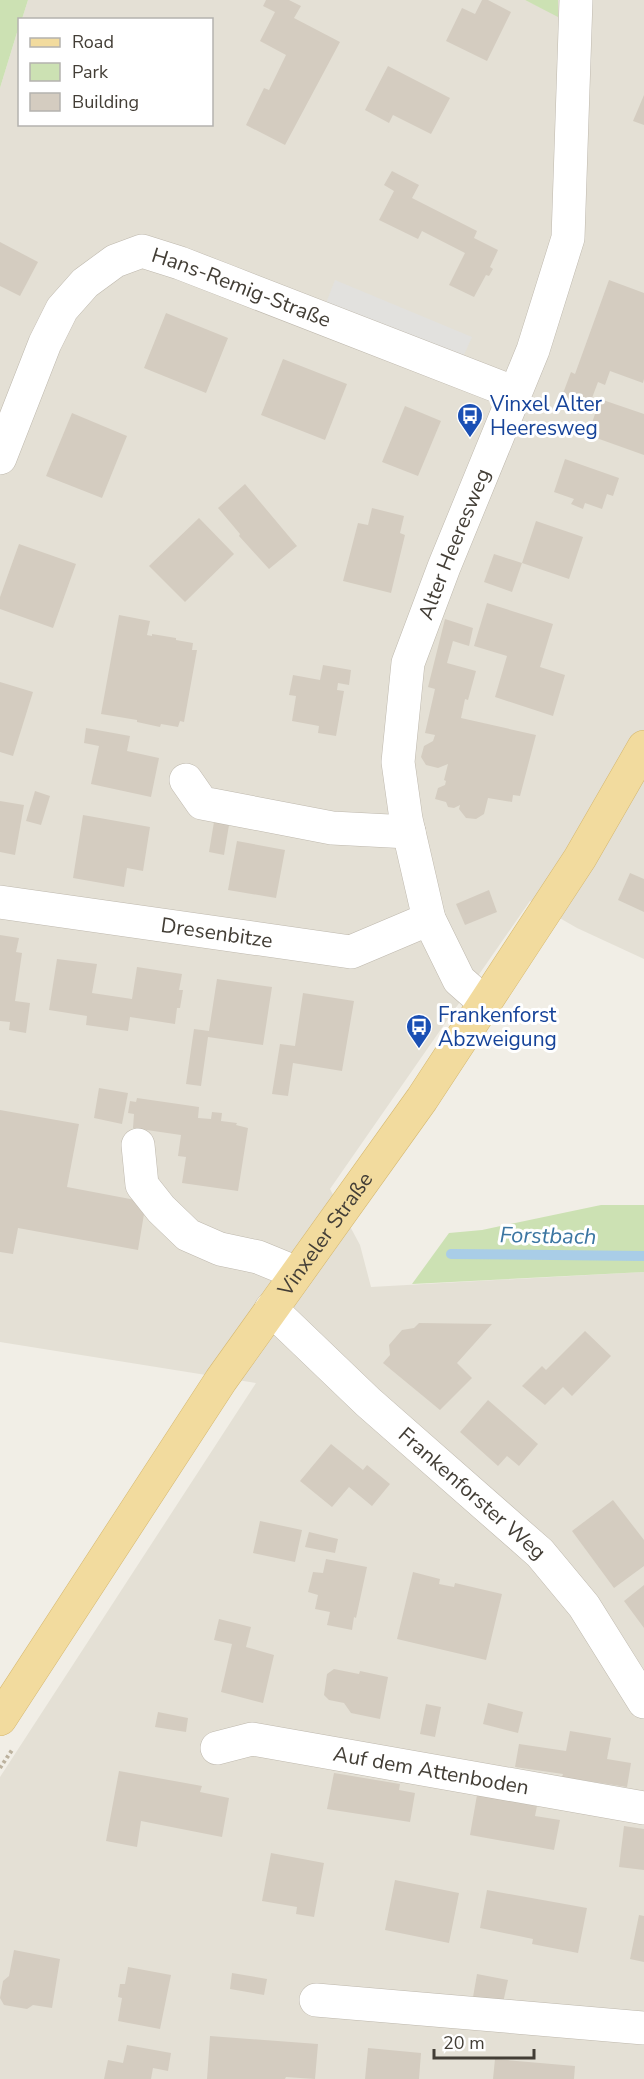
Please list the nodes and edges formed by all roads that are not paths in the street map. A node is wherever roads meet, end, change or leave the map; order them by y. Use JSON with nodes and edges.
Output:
{"nodes":[{"id":1,"x":576,"y":0,"type":"edge"},
{"id":2,"x":515,"y":393,"type":"junction"},
{"id":3,"x":0,"y":458,"type":"edge"},
{"id":4,"x":644,"y":747,"type":"edge"},
{"id":5,"x":186,"y":780,"type":"dead end"},
{"id":6,"x":409,"y":832,"type":"junction"},
{"id":7,"x":0,"y":902,"type":"edge"},
{"id":8,"x":429,"y":920,"type":"junction"},
{"id":9,"x":485,"y":1003,"type":"junction"},
{"id":10,"x":138,"y":1145,"type":"dead end"},
{"id":11,"x":297,"y":1273,"type":"junction"},
{"id":12,"x":272,"y":1309,"type":"junction"},
{"id":13,"x":644,"y":1702,"type":"edge"},
{"id":14,"x":0,"y":1719,"type":"edge"},
{"id":15,"x":217,"y":1748,"type":"dead end"},
{"id":16,"x":644,"y":1808,"type":"edge"},
{"id":17,"x":316,"y":2000,"type":"dead end"},
{"id":18,"x":644,"y":2028,"type":"edge"}],
"edges":[{"from":1,"to":2,"type":"street","name":"Alter Heeresweg"},
{"from":2,"to":3,"type":"street","name":"Hans-Remig-Straße"},
{"from":2,"to":6,"type":"street","name":"Alter Heeresweg"},
{"from":4,"to":9,"type":"main road","name":"Vinxeler Straße"},
{"from":5,"to":6,"type":"street"},
{"from":6,"to":8,"type":"street","name":"Alter Heeresweg"},
{"from":7,"to":8,"type":"street","name":"Dresenbitze"},
{"from":8,"to":9,"type":"street","name":"Alter Heeresweg"},
{"from":9,"to":11,"type":"main road","name":"Vinxeler Straße"},
{"from":10,"to":11,"type":"street"},
{"from":11,"to":12,"type":"main road","name":"Vinxeler Straße"},
{"from":12,"to":13,"type":"street","name":"Frankenforster Weg"},
{"from":12,"to":14,"type":"main road","name":"Vinxeler Straße"},
{"from":15,"to":16,"type":"street","name":"Auf dem Attenboden"},
{"from":17,"to":18,"type":"street"}]}
